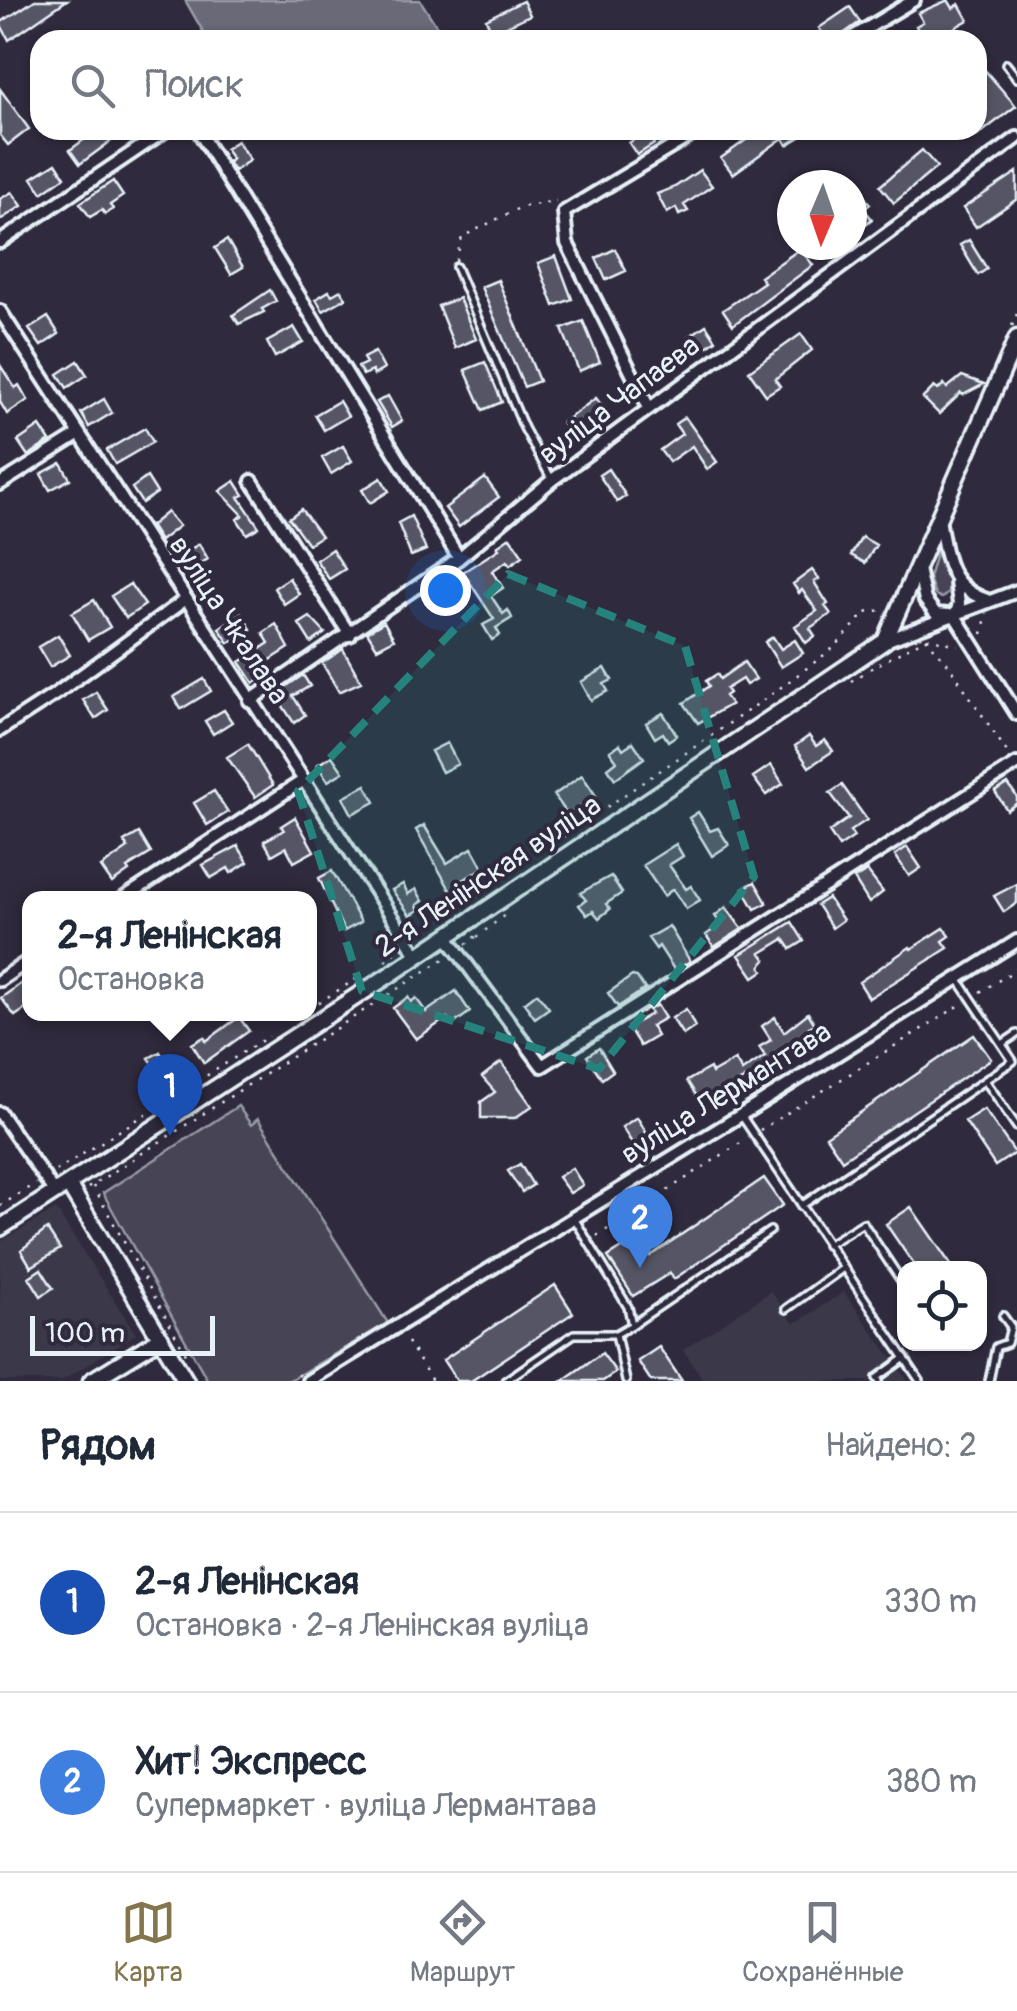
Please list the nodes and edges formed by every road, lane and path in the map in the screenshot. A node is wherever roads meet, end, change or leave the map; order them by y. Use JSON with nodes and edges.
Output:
{"nodes":[{"id":1,"x":914,"y":0,"type":"edge"},
{"id":2,"x":864,"y":30,"type":"edge"},
{"id":3,"x":1006,"y":64,"type":"dead end"},
{"id":4,"x":1017,"y":78,"type":"edge"},
{"id":5,"x":1017,"y":138,"type":"edge"},
{"id":6,"x":151,"y":140,"type":"edge"},
{"id":7,"x":204,"y":140,"type":"edge"},
{"id":8,"x":683,"y":140,"type":"edge"},
{"id":9,"x":564,"y":212,"type":"junction"},
{"id":10,"x":0,"y":242,"type":"edge"},
{"id":11,"x":456,"y":267,"type":"joint"},
{"id":12,"x":0,"y":312,"type":"edge"},
{"id":13,"x":1017,"y":338,"type":"edge"},
{"id":14,"x":649,"y":408,"type":"junction"},
{"id":15,"x":78,"y":435,"type":"junction"},
{"id":16,"x":252,"y":480,"type":"dead end"},
{"id":17,"x":552,"y":480,"type":"junction"},
{"id":18,"x":0,"y":484,"type":"edge"},
{"id":19,"x":939,"y":519,"type":"junction"},
{"id":20,"x":459,"y":558,"type":"junction"},
{"id":21,"x":917,"y":564,"type":"junction"},
{"id":22,"x":956,"y":581,"type":"junction"},
{"id":23,"x":1017,"y":591,"type":"edge"},
{"id":24,"x":186,"y":600,"type":"junction"},
{"id":25,"x":988,"y":601,"type":"junction"},
{"id":26,"x":888,"y":608,"type":"dead end"},
{"id":27,"x":955,"y":616,"type":"junction"},
{"id":28,"x":350,"y":635,"type":"junction"},
{"id":29,"x":885,"y":641,"type":"junction"},
{"id":30,"x":250,"y":701,"type":"junction"},
{"id":31,"x":1017,"y":714,"type":"edge"},
{"id":32,"x":0,"y":730,"type":"edge"},
{"id":33,"x":1017,"y":764,"type":"edge"},
{"id":34,"x":304,"y":780,"type":"junction"},
{"id":35,"x":135,"y":891,"type":"edge"},
{"id":36,"x":421,"y":933,"type":"dead end"},
{"id":37,"x":446,"y":936,"type":"junction"},
{"id":38,"x":1017,"y":941,"type":"edge"},
{"id":39,"x":397,"y":952,"type":"dead end"},
{"id":40,"x":417,"y":955,"type":"junction"},
{"id":41,"x":22,"y":965,"type":"edge"},
{"id":42,"x":377,"y":967,"type":"dead end"},
{"id":43,"x":1017,"y":968,"type":"edge"},
{"id":44,"x":367,"y":974,"type":"dead end"},
{"id":45,"x":958,"y":979,"type":"junction"},
{"id":46,"x":0,"y":980,"type":"edge"},
{"id":47,"x":971,"y":998,"type":"junction"},
{"id":48,"x":317,"y":1004,"type":"edge"},
{"id":49,"x":316,"y":1021,"type":"edge"},
{"id":50,"x":317,"y":1021,"type":"edge"},
{"id":51,"x":278,"y":1031,"type":"dead end"},
{"id":52,"x":1017,"y":1034,"type":"edge"},
{"id":53,"x":1002,"y":1044,"type":"junction"},
{"id":54,"x":985,"y":1080,"type":"junction"},
{"id":55,"x":0,"y":1113,"type":"edge"},
{"id":56,"x":742,"y":1116,"type":"junction"},
{"id":57,"x":1017,"y":1127,"type":"edge"},
{"id":58,"x":754,"y":1134,"type":"junction"},
{"id":59,"x":44,"y":1178,"type":"junction"},
{"id":60,"x":68,"y":1184,"type":"junction"},
{"id":61,"x":92,"y":1185,"type":"dead end"},
{"id":62,"x":55,"y":1194,"type":"junction"},
{"id":63,"x":0,"y":1206,"type":"edge"},
{"id":64,"x":801,"y":1206,"type":"junction"},
{"id":65,"x":573,"y":1216,"type":"junction"},
{"id":66,"x":0,"y":1228,"type":"edge"},
{"id":67,"x":770,"y":1231,"type":"dead end"},
{"id":68,"x":590,"y":1240,"type":"junction"},
{"id":69,"x":826,"y":1246,"type":"junction"},
{"id":70,"x":842,"y":1269,"type":"junction"},
{"id":71,"x":897,"y":1275,"type":"edge"},
{"id":72,"x":786,"y":1310,"type":"dead end"},
{"id":73,"x":1003,"y":1316,"type":"dead end"},
{"id":74,"x":632,"y":1325,"type":"junction"},
{"id":75,"x":616,"y":1334,"type":"junction"},
{"id":76,"x":160,"y":1338,"type":"junction"},
{"id":77,"x":408,"y":1342,"type":"dead end"},
{"id":78,"x":905,"y":1358,"type":"junction"},
{"id":79,"x":192,"y":1364,"type":"dead end"},
{"id":80,"x":91,"y":1381,"type":"edge"},
{"id":81,"x":186,"y":1381,"type":"edge"},
{"id":82,"x":308,"y":1381,"type":"edge"},
{"id":83,"x":432,"y":1381,"type":"edge"},
{"id":84,"x":505,"y":1381,"type":"edge"},
{"id":85,"x":626,"y":1381,"type":"edge"},
{"id":86,"x":879,"y":1381,"type":"edge"},
{"id":87,"x":920,"y":1381,"type":"edge"},
{"id":88,"x":989,"y":1381,"type":"edge"}],
"edges":[{"from":1,"to":2,"type":"street"},
{"from":3,"to":4,"type":"lane"},
{"from":5,"to":14,"type":"street","name":"вуліца Чапаева"},
{"from":6,"to":10,"type":"street"},
{"from":7,"to":20,"type":"street"},
{"from":8,"to":9,"type":"street"},
{"from":9,"to":11,"type":"path"},
{"from":9,"to":14,"type":"street"},
{"from":11,"to":17,"type":"lane"},
{"from":12,"to":15,"type":"street","name":"вуліца Чкалава"},
{"from":13,"to":19,"type":"main road"},
{"from":14,"to":17,"type":"street","name":"вуліца Чапаева"},
{"from":15,"to":18,"type":"street"},
{"from":15,"to":24,"type":"street","name":"вуліца Чкалава"},
{"from":16,"to":28,"type":"street"},
{"from":17,"to":20,"type":"street","name":"вуліца Чапаева"},
{"from":19,"to":21,"type":"main road"},
{"from":19,"to":22,"type":"street"},
{"from":20,"to":28,"type":"street","name":"вуліца Чапаева"},
{"from":21,"to":27,"type":"street"},
{"from":21,"to":29,"type":"main road"},
{"from":22,"to":25,"type":"street"},
{"from":22,"to":27,"type":"street"},
{"from":23,"to":25,"type":"street","name":"2-я Ленінская вуліца"},
{"from":24,"to":30,"type":"street","name":"вуліца Чкалава"},
{"from":24,"to":32,"type":"street"},
{"from":25,"to":27,"type":"street","name":"2-я Ленінская вуліца"},
{"from":26,"to":36,"type":"path"},
{"from":27,"to":29,"type":"street","name":"2-я Ленінская вуліца"},
{"from":27,"to":31,"type":"street"},
{"from":28,"to":30,"type":"street","name":"вуліца Чапаева"},
{"from":29,"to":37,"type":"main road","name":"2-я Ленінская вуліца"},
{"from":30,"to":34,"type":"street","name":"вуліца Чкалава"},
{"from":33,"to":37,"type":"street"},
{"from":34,"to":35,"type":"street"},
{"from":34,"to":40,"type":"street","name":"вуліца Чкалава"},
{"from":37,"to":40,"type":"main road","name":"2-я Ленінская вуліца"},
{"from":38,"to":45,"type":"street","name":"вуліца Лермантава"},
{"from":39,"to":42,"type":"path"},
{"from":40,"to":50,"type":"main road","name":"2-я Ленінская вуліца"},
{"from":41,"to":46,"type":"street"},
{"from":43,"to":47,"type":"path"},
{"from":44,"to":48,"type":"path"},
{"from":45,"to":47,"type":"lane"},
{"from":45,"to":56,"type":"street","name":"вуліца Лермантава"},
{"from":47,"to":53,"type":"lane"},
{"from":47,"to":58,"type":"path"},
{"from":49,"to":60,"type":"main road","name":"2-я Ленінская вуліца"},
{"from":51,"to":59,"type":"path"},
{"from":52,"to":53,"type":"lane"},
{"from":53,"to":54,"type":"lane"},
{"from":54,"to":57,"type":"lane"},
{"from":54,"to":64,"type":"lane"},
{"from":55,"to":59,"type":"street"},
{"from":56,"to":58,"type":"lane"},
{"from":56,"to":65,"type":"street","name":"вуліца Лермантава"},
{"from":58,"to":64,"type":"lane"},
{"from":58,"to":68,"type":"path"},
{"from":59,"to":62,"type":"street"},
{"from":59,"to":63,"type":"path"},
{"from":60,"to":62,"type":"main road","name":"2-я Ленінская вуліца"},
{"from":60,"to":76,"type":"main road"},
{"from":61,"to":79,"type":"path"},
{"from":62,"to":66,"type":"main road","name":"2-я Ленінская вуліца"},
{"from":64,"to":69,"type":"lane"},
{"from":65,"to":68,"type":"lane"},
{"from":65,"to":82,"type":"street","name":"вуліца Лермантава"},
{"from":67,"to":74,"type":"lane"},
{"from":68,"to":74,"type":"lane"},
{"from":69,"to":70,"type":"lane"},
{"from":69,"to":71,"type":"lane"},
{"from":70,"to":72,"type":"lane"},
{"from":70,"to":78,"type":"lane"},
{"from":73,"to":88,"type":"lane"},
{"from":74,"to":75,"type":"lane"},
{"from":75,"to":84,"type":"lane"},
{"from":75,"to":85,"type":"lane"},
{"from":76,"to":80,"type":"main road"},
{"from":76,"to":81,"type":"main road"},
{"from":77,"to":83,"type":"path"},
{"from":78,"to":86,"type":"lane"},
{"from":78,"to":87,"type":"lane"}]}
